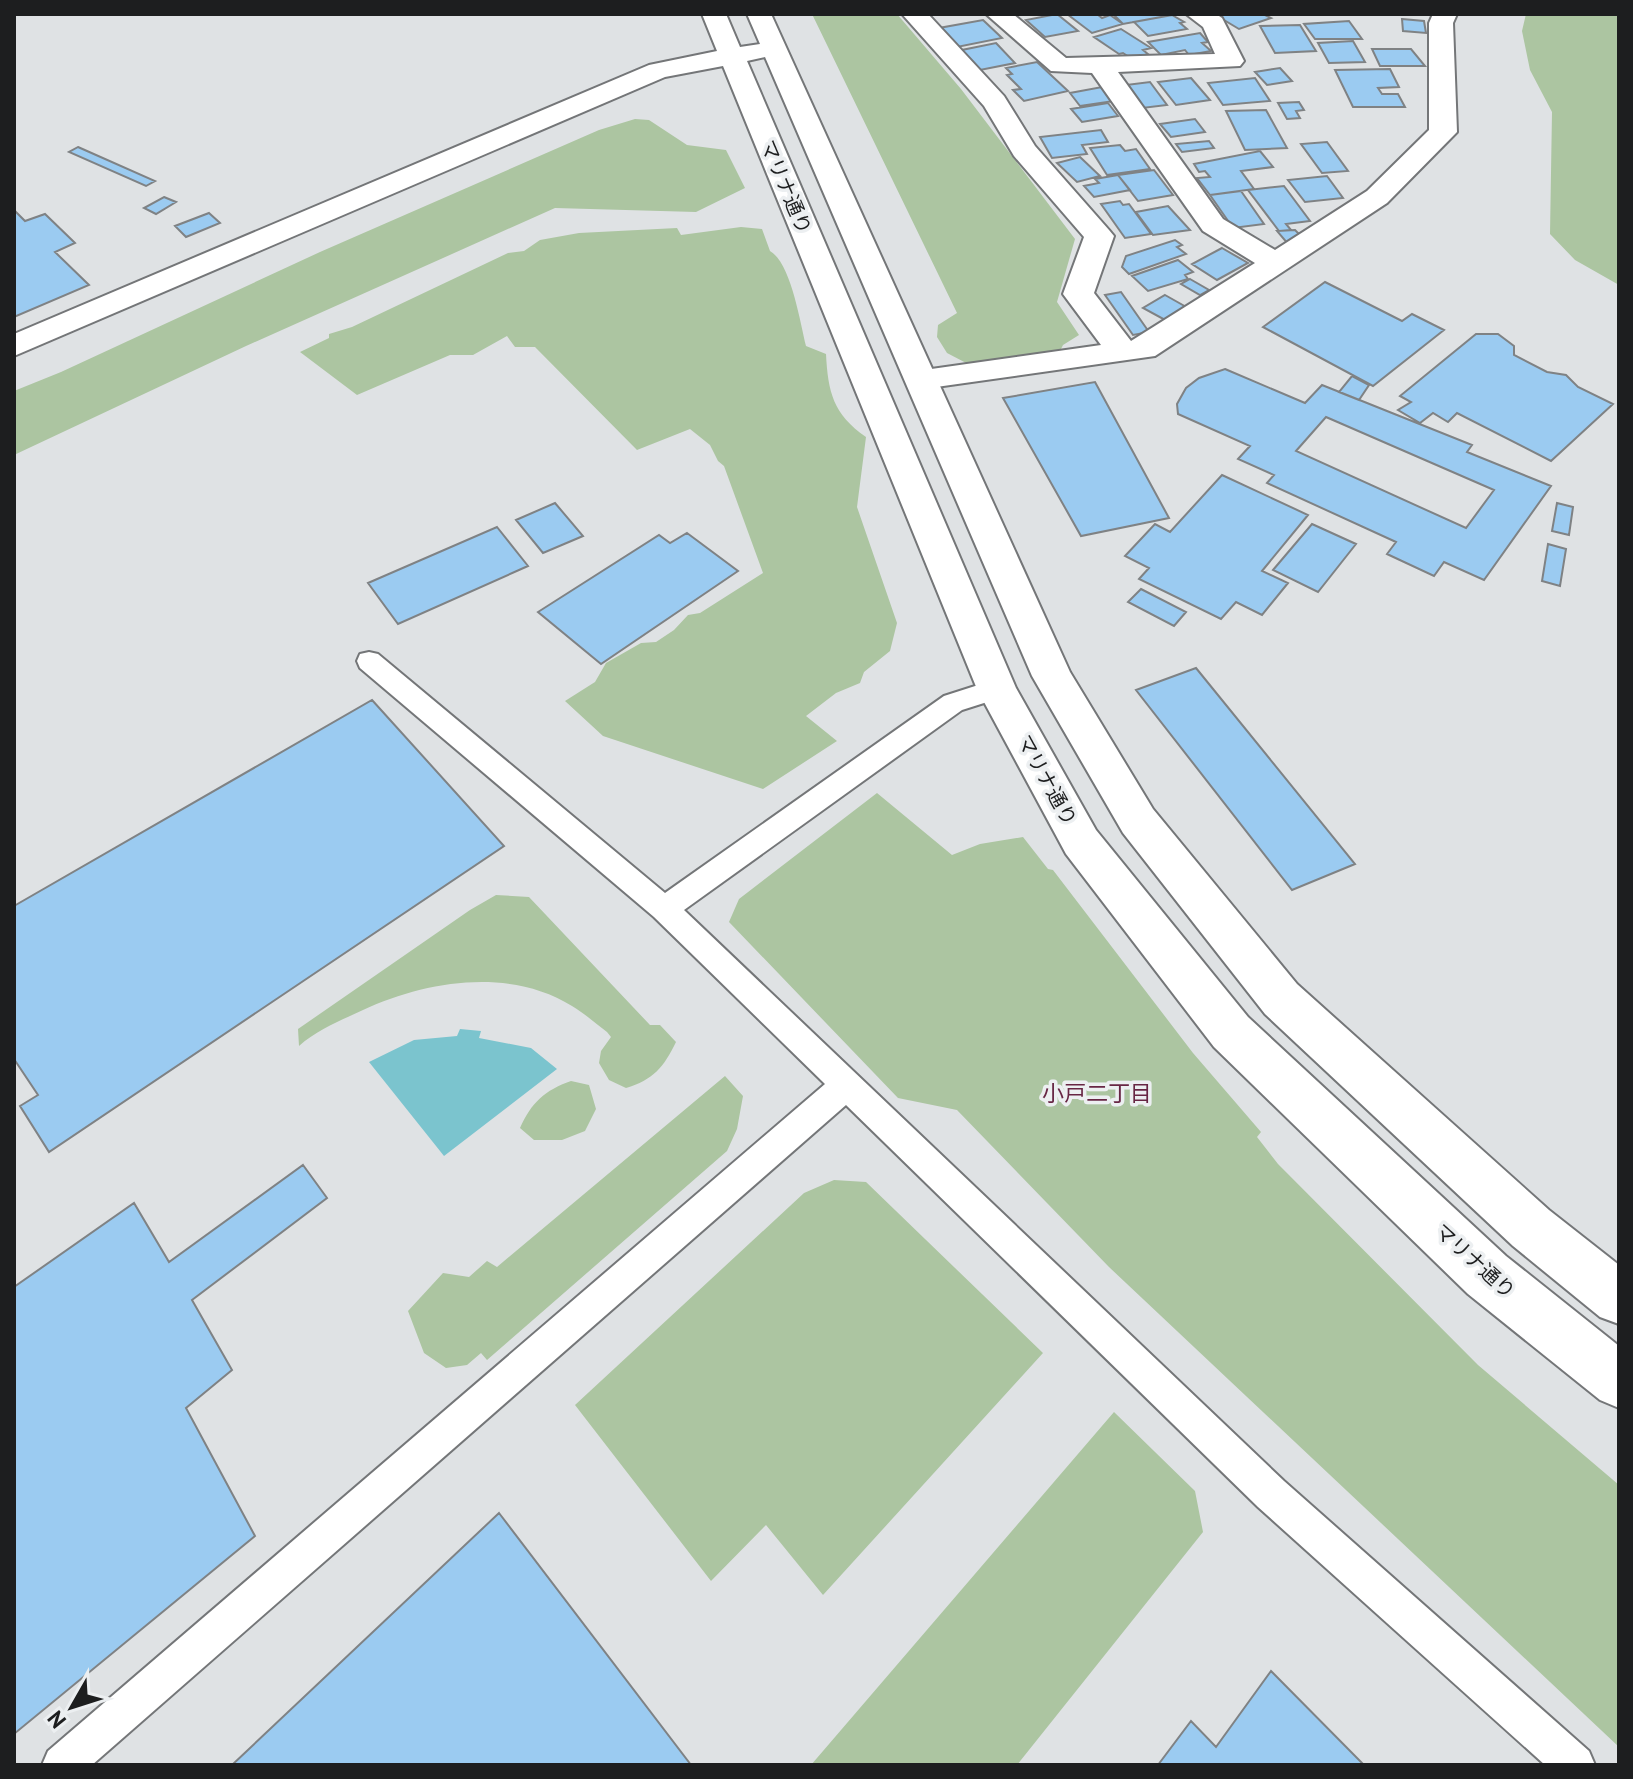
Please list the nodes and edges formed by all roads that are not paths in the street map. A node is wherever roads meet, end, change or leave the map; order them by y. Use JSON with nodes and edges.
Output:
{"nodes":[{"id":1,"x":714,"y":14,"type":"edge"},
{"id":2,"x":998,"y":14,"type":"edge"},
{"id":3,"x":1198,"y":14,"type":"edge"},
{"id":4,"x":1445,"y":14,"type":"edge"},
{"id":5,"x":923,"y":15,"type":"edge"},
{"id":6,"x":767,"y":31,"type":"edge"},
{"id":7,"x":729,"y":55,"type":"junction"},
{"id":8,"x":1100,"y":65,"type":"junction"},
{"id":9,"x":1277,"y":264,"type":"junction"},
{"id":10,"x":14,"y":346,"type":"edge"},
{"id":11,"x":1123,"y":352,"type":"junction"},
{"id":12,"x":922,"y":379,"type":"junction"},
{"id":13,"x":369,"y":661,"type":"dead end"},
{"id":14,"x":997,"y":689,"type":"junction"},
{"id":15,"x":664,"y":909,"type":"junction"},
{"id":16,"x":846,"y":1085,"type":"junction"},
{"id":17,"x":1619,"y":1298,"type":"edge"},
{"id":18,"x":1619,"y":1381,"type":"edge"},
{"id":19,"x":62,"y":1765,"type":"edge"},
{"id":20,"x":1575,"y":1765,"type":"edge"}],
"edges":[{"from":1,"to":7,"type":"street","name":"マリナ通り"},
{"from":2,"to":8,"type":"street"},
{"from":3,"to":8,"type":"street"},
{"from":4,"to":9,"type":"street"},
{"from":5,"to":11,"type":"street"},
{"from":6,"to":7,"type":"street"},
{"from":6,"to":12,"type":"street"},
{"from":7,"to":10,"type":"street"},
{"from":7,"to":14,"type":"street","name":"マリナ通り"},
{"from":8,"to":9,"type":"street"},
{"from":9,"to":11,"type":"street"},
{"from":11,"to":12,"type":"street"},
{"from":12,"to":17,"type":"street"},
{"from":13,"to":15,"type":"lane"},
{"from":14,"to":15,"type":"lane"},
{"from":14,"to":18,"type":"street","name":"マリナ通り"},
{"from":15,"to":16,"type":"lane"},
{"from":16,"to":19,"type":"lane"},
{"from":16,"to":20,"type":"lane"}]}
